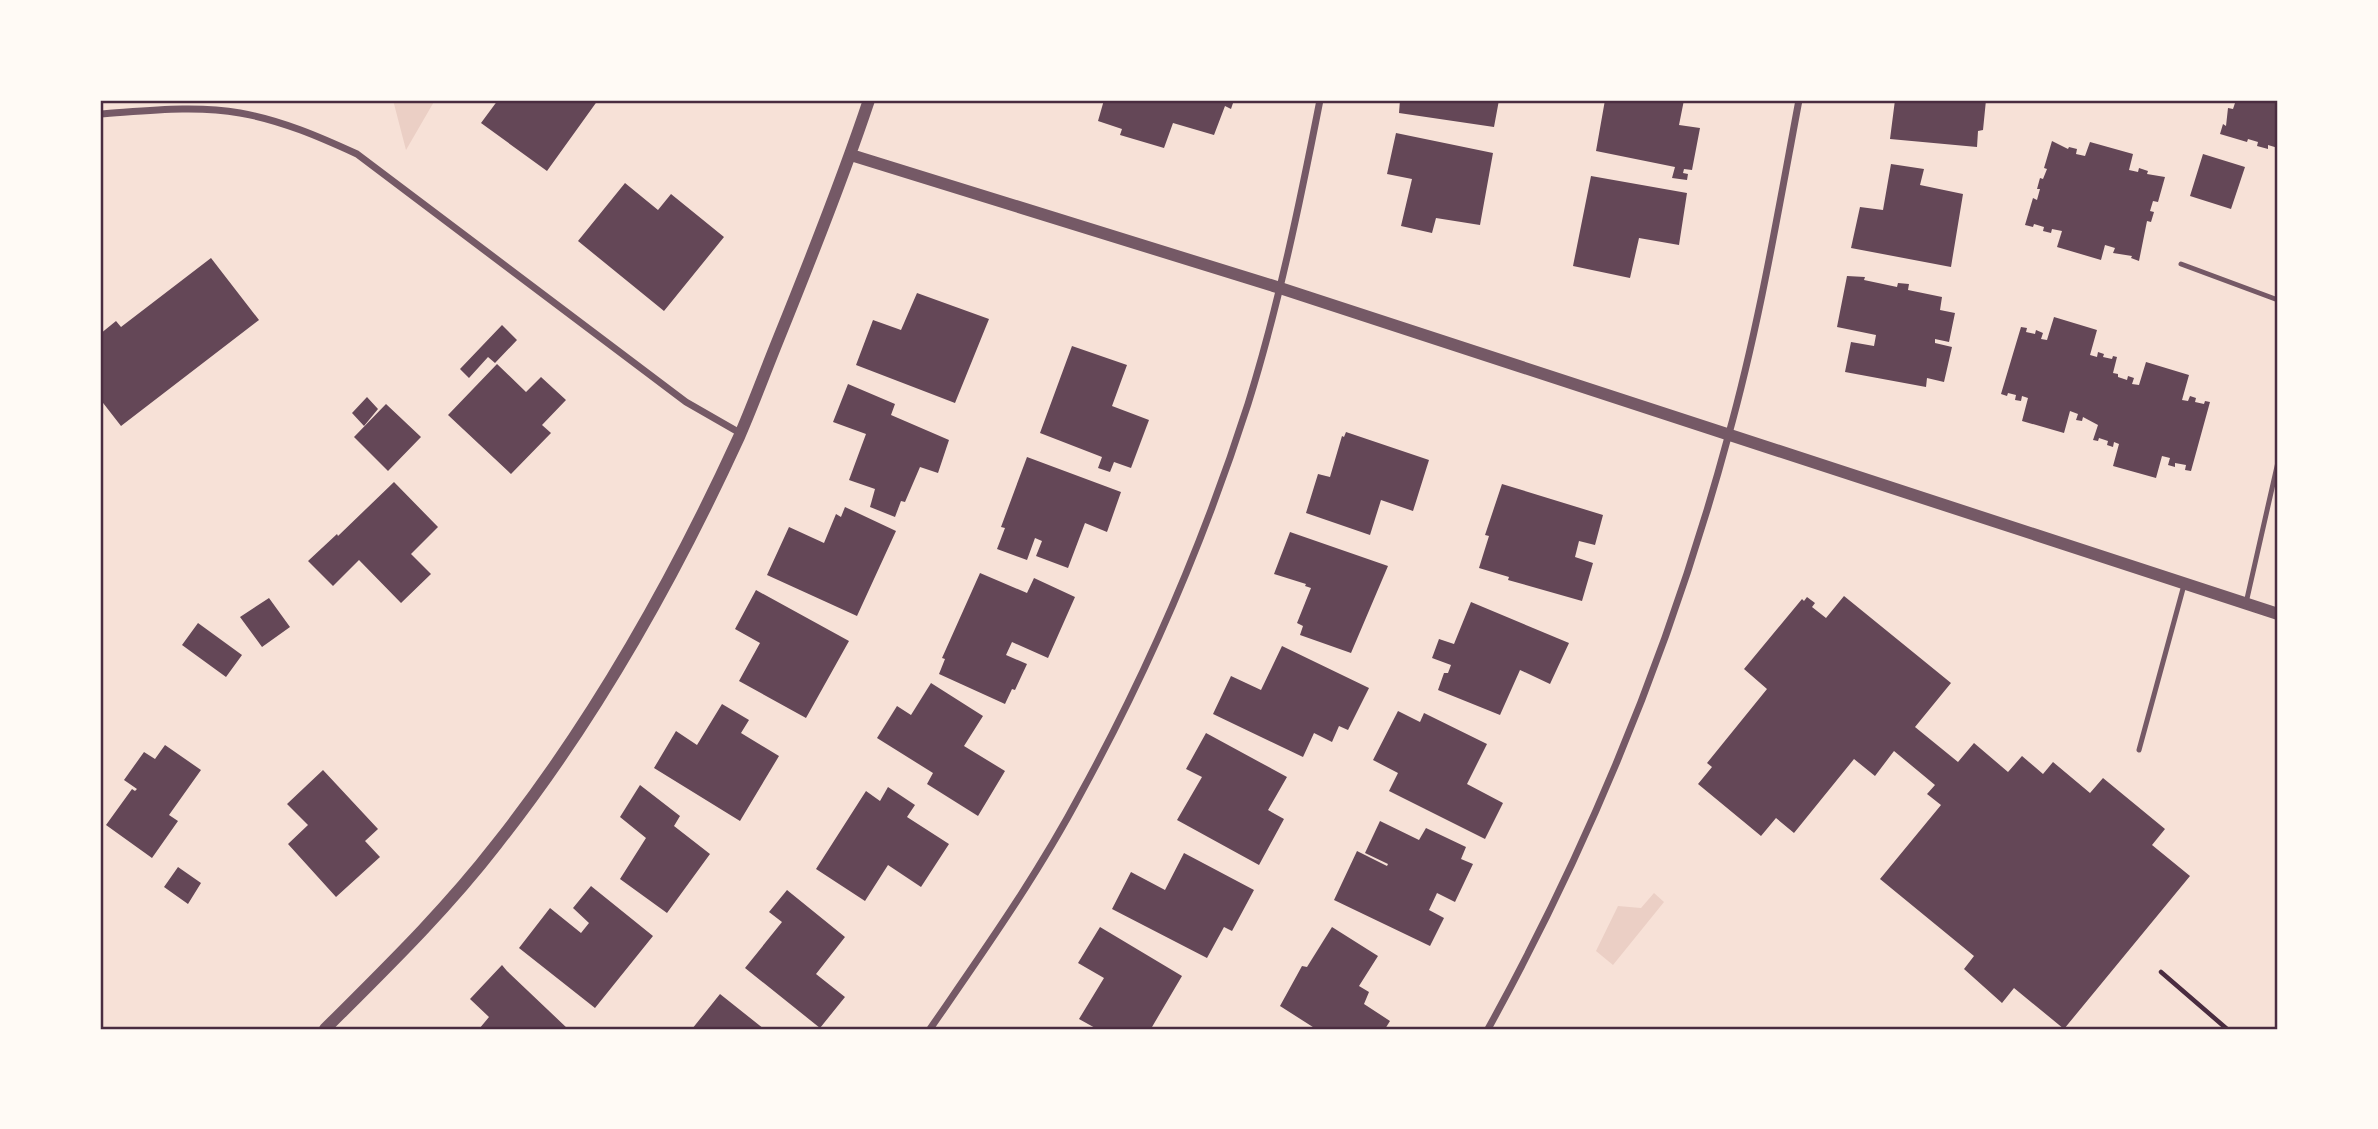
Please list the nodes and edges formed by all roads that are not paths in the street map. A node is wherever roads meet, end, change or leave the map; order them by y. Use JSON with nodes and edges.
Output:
{"nodes":[{"id":1,"x":869,"y":100,"type":"edge"},
{"id":2,"x":1320,"y":100,"type":"edge"},
{"id":3,"x":1799,"y":100,"type":"edge"},
{"id":4,"x":100,"y":114,"type":"edge"},
{"id":5,"x":851,"y":155,"type":"junction"},
{"id":6,"x":2181,"y":264,"type":"dead end"},
{"id":7,"x":1280,"y":288,"type":"junction"},
{"id":8,"x":2278,"y":300,"type":"edge"},
{"id":9,"x":740,"y":433,"type":"junction"},
{"id":10,"x":1729,"y":435,"type":"junction"},
{"id":11,"x":2278,"y":462,"type":"edge"},
{"id":12,"x":2185,"y":583,"type":"junction"},
{"id":13,"x":2246,"y":603,"type":"junction"},
{"id":14,"x":2278,"y":614,"type":"edge"},
{"id":15,"x":2139,"y":750,"type":"dead end"},
{"id":16,"x":325,"y":1029,"type":"edge"},
{"id":17,"x":930,"y":1029,"type":"edge"},
{"id":18,"x":1488,"y":1029,"type":"edge"}],
"edges":[{"from":1,"to":5,"type":"street"},
{"from":2,"to":7,"type":"street"},
{"from":3,"to":10,"type":"street"},
{"from":4,"to":9,"type":"street"},
{"from":5,"to":7,"type":"street"},
{"from":5,"to":9,"type":"street"},
{"from":6,"to":8,"type":"lane"},
{"from":7,"to":10,"type":"street"},
{"from":7,"to":17,"type":"street"},
{"from":9,"to":16,"type":"street"},
{"from":10,"to":12,"type":"street"},
{"from":10,"to":18,"type":"street"},
{"from":11,"to":13,"type":"lane"},
{"from":12,"to":13,"type":"street"},
{"from":12,"to":15,"type":"lane"},
{"from":13,"to":14,"type":"street"}]}
